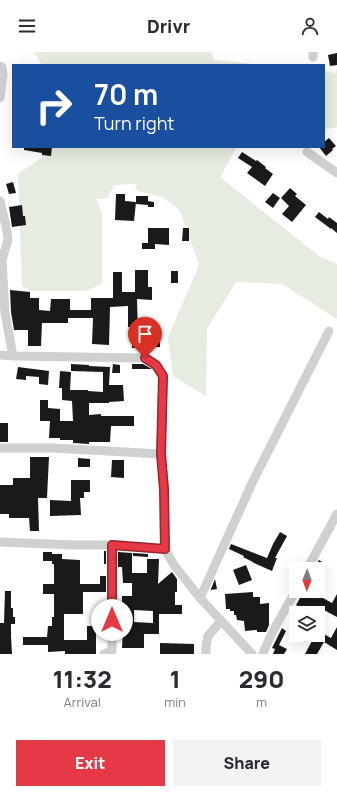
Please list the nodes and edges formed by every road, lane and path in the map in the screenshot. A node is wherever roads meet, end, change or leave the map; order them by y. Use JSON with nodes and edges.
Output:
{"nodes":[{"id":1,"x":0,"y":66,"type":"edge"},
{"id":2,"x":0,"y":98,"type":"edge"},
{"id":3,"x":307,"y":152,"type":"dead end"},
{"id":4,"x":337,"y":173,"type":"edge"},
{"id":5,"x":0,"y":201,"type":"edge"},
{"id":6,"x":1,"y":260,"type":"edge"},
{"id":7,"x":329,"y":331,"type":"dead end"},
{"id":8,"x":0,"y":354,"type":"edge"},
{"id":9,"x":13,"y":356,"type":"junction"},
{"id":10,"x":0,"y":448,"type":"edge"},
{"id":11,"x":161,"y":454,"type":"junction"},
{"id":12,"x":337,"y":514,"type":"edge"},
{"id":13,"x":0,"y":542,"type":"edge"},
{"id":14,"x":112,"y":545,"type":"junction"},
{"id":15,"x":165,"y":549,"type":"junction"},
{"id":16,"x":311,"y":562,"type":"edge"},
{"id":17,"x":200,"y":598,"type":"junction"},
{"id":18,"x":291,"y":598,"type":"edge"},
{"id":19,"x":221,"y":621,"type":"junction"},
{"id":20,"x":104,"y":654,"type":"edge"},
{"id":21,"x":206,"y":654,"type":"edge"},
{"id":22,"x":252,"y":654,"type":"edge"},
{"id":23,"x":263,"y":654,"type":"edge"}],
"edges":[{"from":1,"to":2,"type":"street"},
{"from":3,"to":4,"type":"street"},
{"from":5,"to":6,"type":"street"},
{"from":6,"to":9,"type":"street"},
{"from":7,"to":17,"type":"street"},
{"from":8,"to":9,"type":"street"},
{"from":9,"to":11,"type":"street"},
{"from":10,"to":11,"type":"street"},
{"from":11,"to":15,"type":"street"},
{"from":12,"to":16,"type":"street"},
{"from":13,"to":14,"type":"street"},
{"from":14,"to":15,"type":"street"},
{"from":14,"to":20,"type":"street"},
{"from":15,"to":17,"type":"street"},
{"from":17,"to":19,"type":"street"},
{"from":18,"to":23,"type":"street"},
{"from":19,"to":21,"type":"street"},
{"from":19,"to":22,"type":"street"}]}
